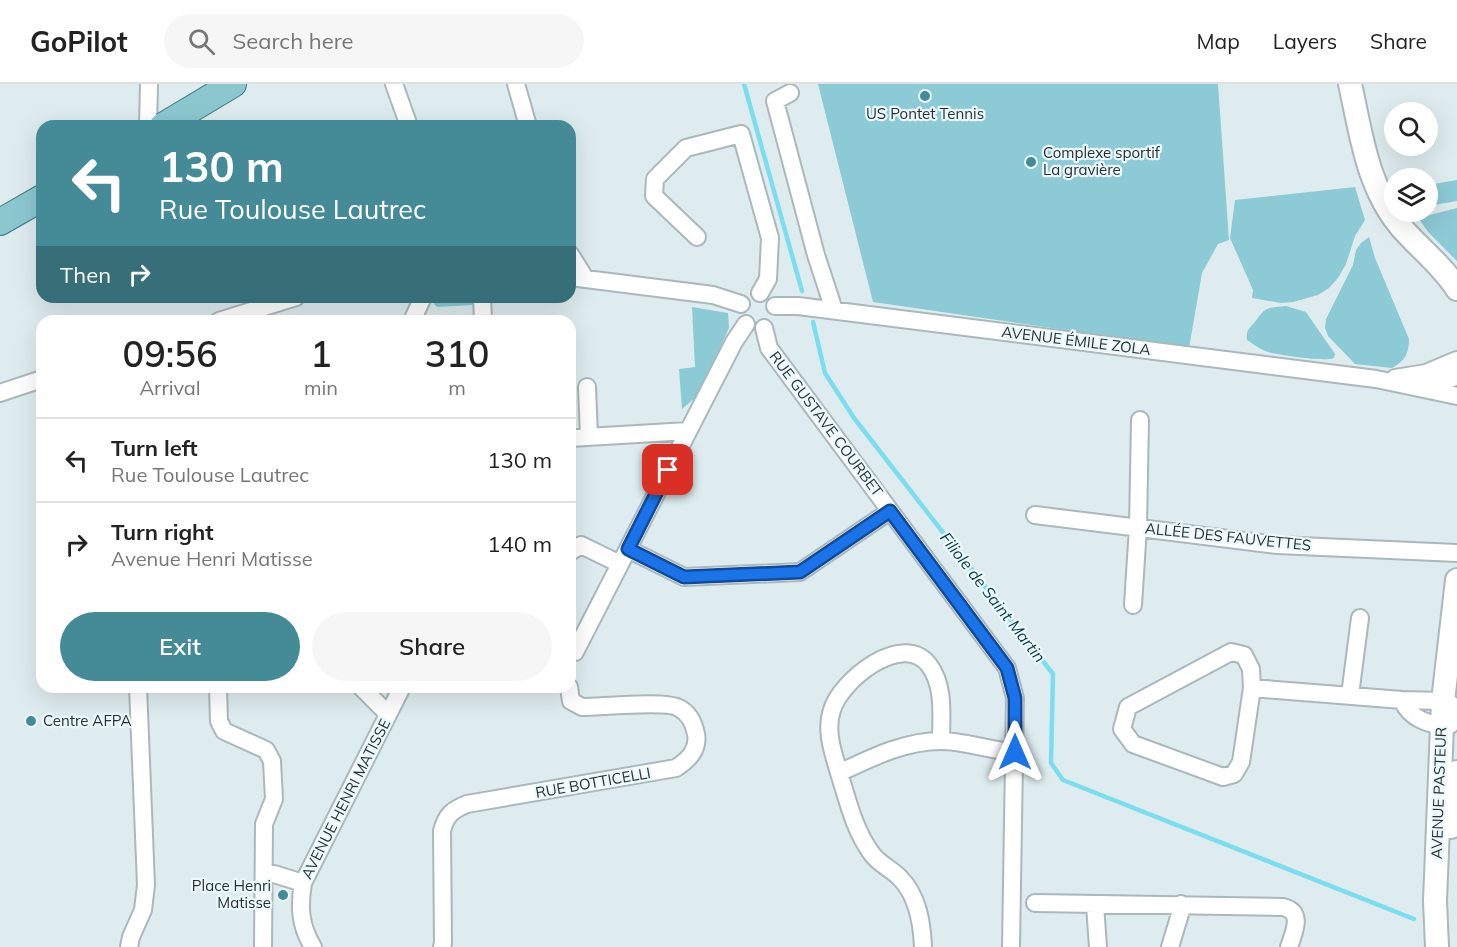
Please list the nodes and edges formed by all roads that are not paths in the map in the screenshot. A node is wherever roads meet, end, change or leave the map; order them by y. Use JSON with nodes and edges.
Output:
{"nodes":[{"id":1,"x":149,"y":84,"type":"edge"},
{"id":2,"x":233,"y":84,"type":"edge"},
{"id":3,"x":394,"y":84,"type":"edge"},
{"id":4,"x":516,"y":84,"type":"edge"},
{"id":5,"x":1350,"y":84,"type":"edge"},
{"id":6,"x":790,"y":93,"type":"dead end"},
{"id":7,"x":148,"y":120,"type":"edge"},
{"id":8,"x":173,"y":120,"type":"edge"},
{"id":9,"x":407,"y":120,"type":"edge"},
{"id":10,"x":526,"y":120,"type":"edge"},
{"id":11,"x":36,"y":201,"type":"edge"},
{"id":12,"x":0,"y":222,"type":"edge"},
{"id":13,"x":697,"y":237,"type":"dead end"},
{"id":14,"x":577,"y":278,"type":"edge"},
{"id":15,"x":1457,"y":289,"type":"edge"},
{"id":16,"x":760,"y":293,"type":"junction"},
{"id":17,"x":277,"y":303,"type":"edge"},
{"id":18,"x":741,"y":304,"type":"junction"},
{"id":19,"x":775,"y":306,"type":"junction"},
{"id":20,"x":834,"y":310,"type":"junction"},
{"id":21,"x":238,"y":315,"type":"edge"},
{"id":22,"x":746,"y":324,"type":"junction"},
{"id":23,"x":764,"y":328,"type":"junction"},
{"id":24,"x":1457,"y":360,"type":"edge"},
{"id":25,"x":1457,"y":376,"type":"edge"},
{"id":26,"x":1376,"y":379,"type":"junction"},
{"id":27,"x":36,"y":381,"type":"edge"},
{"id":28,"x":587,"y":387,"type":"dead end"},
{"id":29,"x":1427,"y":389,"type":"junction"},
{"id":30,"x":0,"y":393,"type":"edge"},
{"id":31,"x":1457,"y":396,"type":"edge"},
{"id":32,"x":1140,"y":420,"type":"dead end"},
{"id":33,"x":688,"y":431,"type":"junction"},
{"id":34,"x":589,"y":437,"type":"junction"},
{"id":35,"x":576,"y":438,"type":"edge"},
{"id":36,"x":890,"y":511,"type":"junction"},
{"id":37,"x":1035,"y":516,"type":"dead end"},
{"id":38,"x":1138,"y":527,"type":"junction"},
{"id":39,"x":576,"y":548,"type":"edge"},
{"id":40,"x":628,"y":549,"type":"junction"},
{"id":41,"x":1457,"y":553,"type":"edge"},
{"id":42,"x":620,"y":564,"type":"junction"},
{"id":43,"x":1457,"y":580,"type":"edge"},
{"id":44,"x":1134,"y":605,"type":"dead end"},
{"id":45,"x":1360,"y":618,"type":"dead end"},
{"id":46,"x":1454,"y":623,"type":"edge"},
{"id":47,"x":576,"y":649,"type":"edge"},
{"id":48,"x":1252,"y":687,"type":"junction"},
{"id":49,"x":138,"y":693,"type":"edge"},
{"id":50,"x":218,"y":693,"type":"edge"},
{"id":51,"x":367,"y":693,"type":"edge"},
{"id":52,"x":399,"y":693,"type":"edge"},
{"id":53,"x":570,"y":693,"type":"edge"},
{"id":54,"x":1350,"y":695,"type":"junction"},
{"id":55,"x":1402,"y":700,"type":"junction"},
{"id":56,"x":388,"y":714,"type":"junction"},
{"id":57,"x":1450,"y":714,"type":"edge"},
{"id":58,"x":941,"y":741,"type":"junction"},
{"id":59,"x":1015,"y":752,"type":"junction"},
{"id":60,"x":1457,"y":772,"type":"edge"},
{"id":61,"x":839,"y":773,"type":"junction"},
{"id":62,"x":264,"y":874,"type":"junction"},
{"id":63,"x":303,"y":883,"type":"junction"},
{"id":64,"x":1035,"y":903,"type":"dead end"},
{"id":65,"x":1181,"y":904,"type":"junction"},
{"id":66,"x":1095,"y":905,"type":"junction"},
{"id":67,"x":1437,"y":941,"type":"edge"},
{"id":68,"x":129,"y":947,"type":"edge"},
{"id":69,"x":263,"y":947,"type":"edge"},
{"id":70,"x":313,"y":947,"type":"edge"},
{"id":71,"x":442,"y":947,"type":"edge"},
{"id":72,"x":923,"y":947,"type":"edge"},
{"id":73,"x":1011,"y":947,"type":"edge"},
{"id":74,"x":1098,"y":947,"type":"edge"},
{"id":75,"x":1170,"y":947,"type":"edge"},
{"id":76,"x":1289,"y":947,"type":"edge"}],
"edges":[{"from":1,"to":7,"type":"street"},
{"from":2,"to":8,"type":"main road"},
{"from":3,"to":9,"type":"street"},
{"from":4,"to":10,"type":"street"},
{"from":5,"to":15,"type":"main road"},
{"from":6,"to":20,"type":"street"},
{"from":11,"to":12,"type":"main road"},
{"from":13,"to":16,"type":"street"},
{"from":14,"to":18,"type":"street"},
{"from":16,"to":18,"type":"street"},
{"from":16,"to":19,"type":"street"},
{"from":17,"to":21,"type":"street"},
{"from":18,"to":22,"type":"street"},
{"from":19,"to":20,"type":"street","name":"AVENUE ÉMILE ZOLA"},
{"from":19,"to":23,"type":"street"},
{"from":20,"to":26,"type":"street","name":"AVENUE ÉMILE ZOLA"},
{"from":22,"to":23,"type":"street"},
{"from":22,"to":33,"type":"street"},
{"from":23,"to":36,"type":"street","name":"RUE GUSTAVE COURBET"},
{"from":24,"to":26,"type":"street","name":"AVENUE ÉMILE ZOLA"},
{"from":25,"to":29,"type":"street"},
{"from":26,"to":29,"type":"street","name":"AVENUE ÉMILE ZOLA"},
{"from":27,"to":30,"type":"street"},
{"from":28,"to":34,"type":"street"},
{"from":29,"to":31,"type":"street","name":"AVENUE ÉMILE ZOLA"},
{"from":32,"to":38,"type":"street"},
{"from":33,"to":34,"type":"street"},
{"from":33,"to":40,"type":"street"},
{"from":34,"to":35,"type":"street"},
{"from":36,"to":40,"type":"street"},
{"from":36,"to":59,"type":"street","name":"RUE GUSTAVE COURBET"},
{"from":37,"to":38,"type":"street","name":"ALLÉE DES FAUVETTES"},
{"from":38,"to":41,"type":"street","name":"ALLÉE DES FAUVETTES"},
{"from":38,"to":44,"type":"street"},
{"from":39,"to":42,"type":"street"},
{"from":40,"to":42,"type":"street"},
{"from":42,"to":47,"type":"street"},
{"from":43,"to":46,"type":"main road","name":"AVENUE PASTEUR"},
{"from":45,"to":54,"type":"street"},
{"from":46,"to":57,"type":"main road","name":"AVENUE PASTEUR"},
{"from":48,"to":48,"type":"street"},
{"from":48,"to":54,"type":"street"},
{"from":49,"to":68,"type":"street"},
{"from":50,"to":62,"type":"street"},
{"from":51,"to":56,"type":"street"},
{"from":52,"to":56,"type":"street","name":"AVENUE HENRI MATISSE"},
{"from":53,"to":71,"type":"street","name":"RUE BOTTICELLI"},
{"from":54,"to":55,"type":"street"},
{"from":55,"to":57,"type":"street"},
{"from":55,"to":57,"type":"street"},
{"from":56,"to":63,"type":"street","name":"AVENUE HENRI MATISSE"},
{"from":57,"to":67,"type":"main road","name":"AVENUE PASTEUR"},
{"from":58,"to":59,"type":"street"},
{"from":58,"to":61,"type":"street"},
{"from":58,"to":61,"type":"street"},
{"from":59,"to":73,"type":"street","name":"RUE GUSTAVE COURBET"},
{"from":60,"to":67,"type":"main road","name":"AVENUE PASTEUR"},
{"from":61,"to":72,"type":"street"},
{"from":62,"to":63,"type":"street"},
{"from":62,"to":69,"type":"street"},
{"from":63,"to":70,"type":"street","name":"AVENUE HENRI MATISSE"},
{"from":64,"to":66,"type":"street"},
{"from":65,"to":66,"type":"street"},
{"from":65,"to":75,"type":"street"},
{"from":65,"to":76,"type":"street"},
{"from":66,"to":74,"type":"street"}]}
